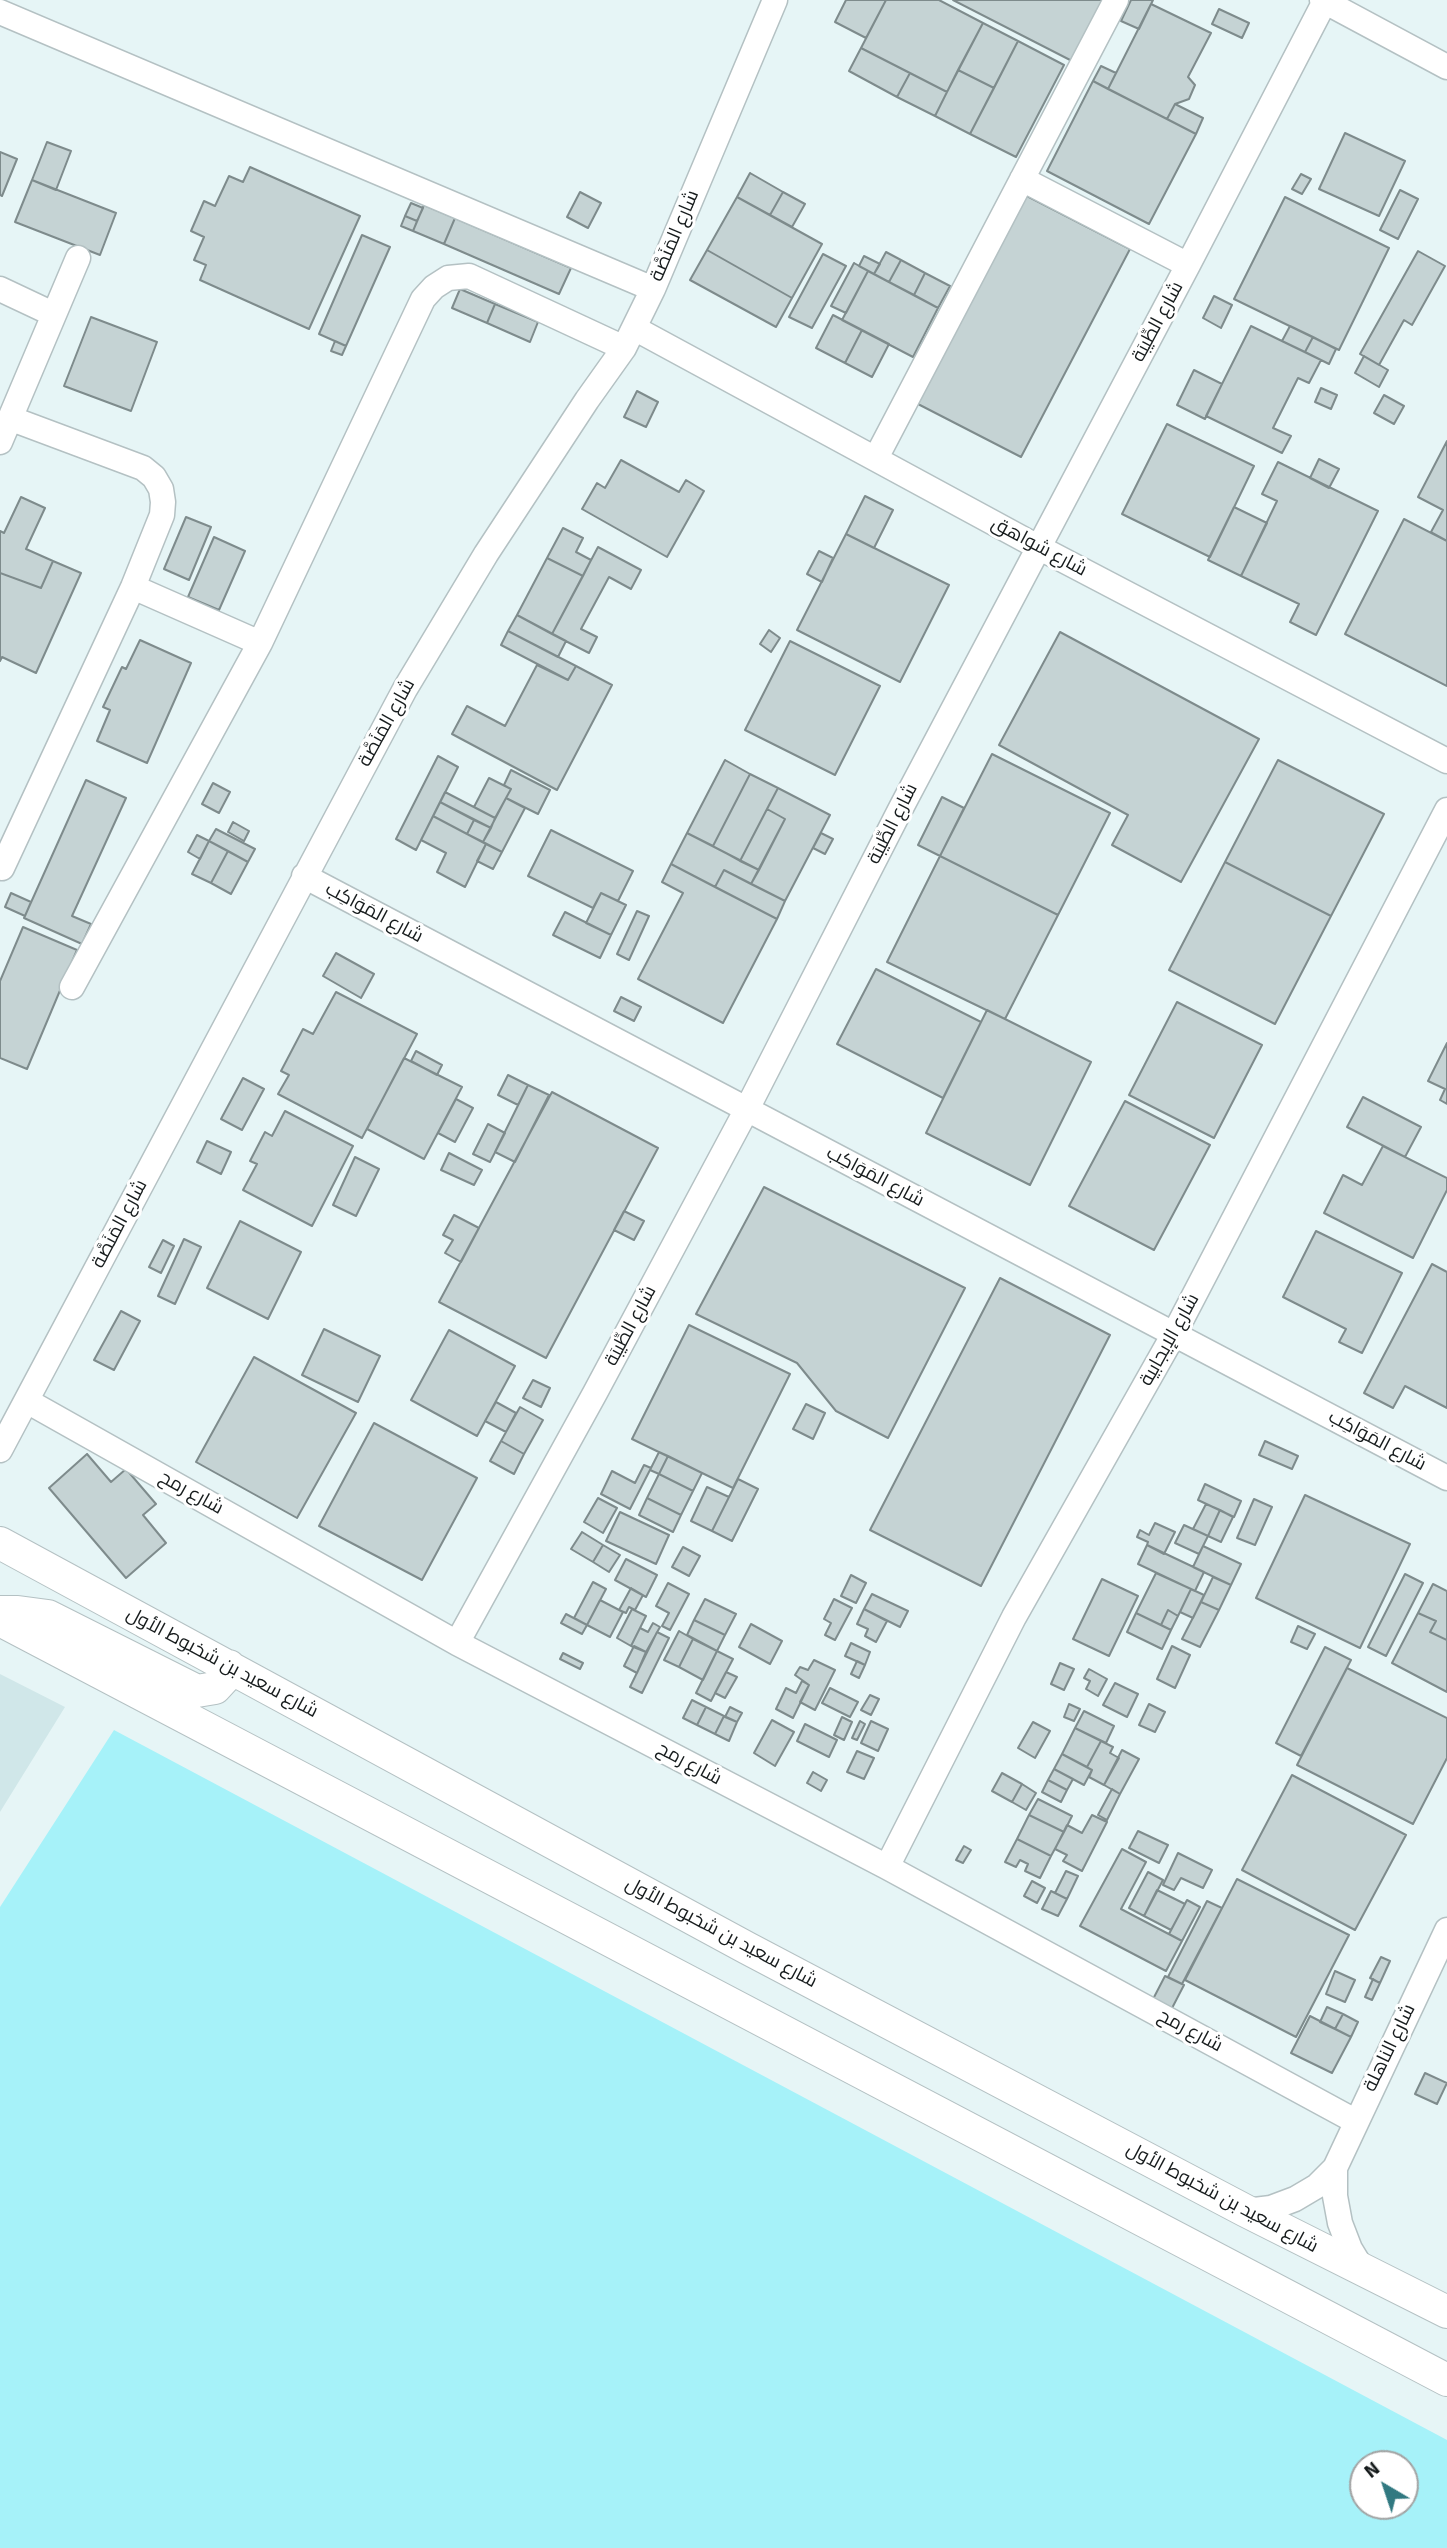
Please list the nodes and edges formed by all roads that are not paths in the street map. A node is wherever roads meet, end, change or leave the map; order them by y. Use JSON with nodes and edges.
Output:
{"nodes":[{"id":1,"x":775,"y":0,"type":"edge"},
{"id":2,"x":1116,"y":0,"type":"edge"},
{"id":3,"x":1323,"y":1,"type":"edge"},
{"id":4,"x":0,"y":12,"type":"edge"},
{"id":5,"x":1447,"y":67,"type":"edge"},
{"id":6,"x":1022,"y":179,"type":"junction"},
{"id":7,"x":78,"y":258,"type":"dead end"},
{"id":8,"x":1188,"y":265,"type":"junction"},
{"id":9,"x":0,"y":289,"type":"edge"},
{"id":10,"x":653,"y":289,"type":"junction"},
{"id":11,"x":53,"y":314,"type":"junction"},
{"id":12,"x":629,"y":338,"type":"junction"},
{"id":13,"x":12,"y":419,"type":"junction"},
{"id":14,"x":0,"y":442,"type":"edge"},
{"id":15,"x":876,"y":458,"type":"junction"},
{"id":16,"x":1038,"y":547,"type":"junction"},
{"id":17,"x":133,"y":587,"type":"junction"},
{"id":18,"x":260,"y":643,"type":"junction"},
{"id":19,"x":1447,"y":761,"type":"edge"},
{"id":20,"x":1447,"y":810,"type":"edge"},
{"id":21,"x":2,"y":868,"type":"dead end"},
{"id":22,"x":304,"y":876,"type":"junction"},
{"id":23,"x":72,"y":987,"type":"dead end"},
{"id":24,"x":747,"y":1109,"type":"junction"},
{"id":25,"x":1174,"y":1334,"type":"junction"},
{"id":26,"x":27,"y":1401,"type":"junction"},
{"id":27,"x":0,"y":1450,"type":"edge"},
{"id":28,"x":1447,"y":1478,"type":"edge"},
{"id":29,"x":3,"y":1540,"type":"edge"},
{"id":30,"x":0,"y":1612,"type":"edge"},
{"id":31,"x":0,"y":1620,"type":"edge"},
{"id":32,"x":457,"y":1643,"type":"junction"},
{"id":33,"x":229,"y":1666,"type":"junction"},
{"id":34,"x":887,"y":1867,"type":"junction"},
{"id":35,"x":1447,"y":1930,"type":"edge"},
{"id":36,"x":1355,"y":2121,"type":"junction"},
{"id":37,"x":1335,"y":2168,"type":"junction"},
{"id":38,"x":1246,"y":2211,"type":"junction"},
{"id":39,"x":1364,"y":2272,"type":"junction"},
{"id":40,"x":1447,"y":2312,"type":"edge"},
{"id":41,"x":1447,"y":2380,"type":"edge"}],
"edges":[{"from":1,"to":10,"type":"street","name":"شارع المَنَصَّة"},
{"from":2,"to":6,"type":"street"},
{"from":3,"to":5,"type":"street"},
{"from":3,"to":8,"type":"street","name":"شارع الطِّيبَة"},
{"from":4,"to":10,"type":"street"},
{"from":6,"to":8,"type":"street"},
{"from":6,"to":15,"type":"street"},
{"from":7,"to":11,"type":"street"},
{"from":8,"to":16,"type":"street","name":"شارع الطِّيبَة"},
{"from":9,"to":11,"type":"street"},
{"from":10,"to":12,"type":"street","name":"شارع المَنَصَّة"},
{"from":11,"to":13,"type":"street"},
{"from":12,"to":15,"type":"street","name":"شارع شواهق"},
{"from":12,"to":18,"type":"street","name":"شارع شواهق"},
{"from":12,"to":22,"type":"street","name":"شارع المَنَصَّة"},
{"from":13,"to":14,"type":"street"},
{"from":13,"to":17,"type":"street"},
{"from":15,"to":16,"type":"street","name":"شارع شواهق"},
{"from":16,"to":19,"type":"street","name":"شارع شواهق"},
{"from":16,"to":24,"type":"street","name":"شارع الطِّيبَة"},
{"from":17,"to":18,"type":"street"},
{"from":17,"to":21,"type":"street"},
{"from":18,"to":23,"type":"street","name":"شارع شواهق"},
{"from":20,"to":25,"type":"street","name":"شارع الإيجابية"},
{"from":22,"to":24,"type":"street","name":"شارع المَوَاكِب"},
{"from":22,"to":26,"type":"street","name":"شارع المَنَصَّة"},
{"from":24,"to":25,"type":"street","name":"شارع المَوَاكِب"},
{"from":24,"to":32,"type":"street","name":"شارع الطِّيبَة"},
{"from":25,"to":28,"type":"street","name":"شارع المَوَاكِب"},
{"from":25,"to":34,"type":"street","name":"شارع الإيجابية"},
{"from":26,"to":27,"type":"street","name":"شارع المَنَصَّة"},
{"from":26,"to":32,"type":"street","name":"شارع رمح"},
{"from":29,"to":33,"type":"main road","name":"شارع سعيد بن شخبوط الأول"},
{"from":30,"to":33,"type":"main road"},
{"from":31,"to":41,"type":"main road"},
{"from":32,"to":34,"type":"street","name":"شارع رمح"},
{"from":33,"to":38,"type":"main road","name":"شارع سعيد بن شخبوط الأول"},
{"from":34,"to":36,"type":"street","name":"شارع رمح"},
{"from":35,"to":36,"type":"street","name":"شارع الناهلة"},
{"from":36,"to":37,"type":"street","name":"شارع الناهلة"},
{"from":37,"to":38,"type":"street","name":"شارع الناهلة"},
{"from":37,"to":39,"type":"street","name":"شارع الناهلة"},
{"from":38,"to":39,"type":"main road","name":"شارع سعيد بن شخبوط الأول"},
{"from":39,"to":40,"type":"main road","name":"شارع سعيد بن شخبوط الأول"}]}
